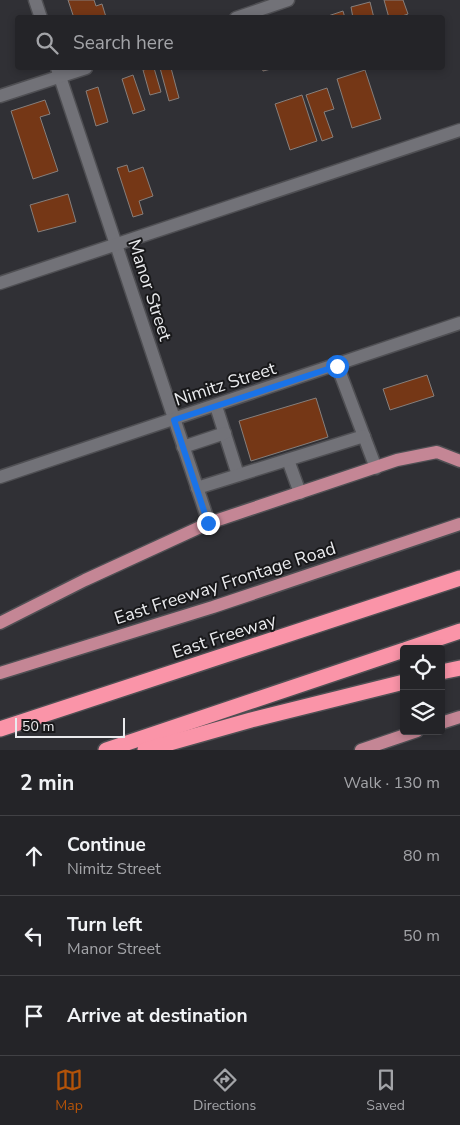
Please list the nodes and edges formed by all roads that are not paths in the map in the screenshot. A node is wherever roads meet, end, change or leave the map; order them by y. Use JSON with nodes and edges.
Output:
{"nodes":[{"id":1,"x":35,"y":0,"type":"edge"},
{"id":2,"x":288,"y":0,"type":"edge"},
{"id":3,"x":40,"y":15,"type":"edge"},
{"id":4,"x":245,"y":15,"type":"edge"},
{"id":5,"x":72,"y":70,"type":"edge"},
{"id":6,"x":59,"y":72,"type":"edge"},
{"id":7,"x":0,"y":96,"type":"edge"},
{"id":8,"x":460,"y":130,"type":"edge"},
{"id":9,"x":116,"y":244,"type":"junction"},
{"id":10,"x":0,"y":283,"type":"edge"},
{"id":11,"x":460,"y":323,"type":"edge"},
{"id":12,"x":337,"y":366,"type":"junction"},
{"id":13,"x":216,"y":406,"type":"junction"},
{"id":14,"x":174,"y":420,"type":"junction"},
{"id":15,"x":225,"y":433,"type":"junction"},
{"id":16,"x":364,"y":436,"type":"junction"},
{"id":17,"x":183,"y":446,"type":"junction"},
{"id":18,"x":288,"y":460,"type":"junction"},
{"id":19,"x":460,"y":461,"type":"edge"},
{"id":20,"x":376,"y":468,"type":"junction"},
{"id":21,"x":238,"y":475,"type":"junction"},
{"id":22,"x":0,"y":477,"type":"edge"},
{"id":23,"x":197,"y":488,"type":"junction"},
{"id":24,"x":300,"y":493,"type":"junction"},
{"id":25,"x":208,"y":523,"type":"junction"},
{"id":26,"x":460,"y":524,"type":"edge"},
{"id":27,"x":460,"y":578,"type":"edge"},
{"id":28,"x":0,"y":623,"type":"edge"},
{"id":29,"x":460,"y":631,"type":"edge"},
{"id":30,"x":417,"y":645,"type":"edge"},
{"id":31,"x":400,"y":651,"type":"edge"},
{"id":32,"x":460,"y":668,"type":"edge"},
{"id":33,"x":445,"y":671,"type":"edge"},
{"id":34,"x":0,"y":672,"type":"edge"},
{"id":35,"x":400,"y":683,"type":"edge"},
{"id":36,"x":460,"y":717,"type":"edge"},
{"id":37,"x":445,"y":722,"type":"edge"},
{"id":38,"x":0,"y":728,"type":"edge"},
{"id":39,"x":405,"y":735,"type":"edge"},
{"id":40,"x":106,"y":750,"type":"edge"},
{"id":41,"x":145,"y":750,"type":"edge"},
{"id":42,"x":361,"y":750,"type":"edge"}],
"edges":[{"from":1,"to":3,"type":"street"},
{"from":2,"to":4,"type":"street"},
{"from":5,"to":6,"type":"street"},
{"from":6,"to":7,"type":"street"},
{"from":6,"to":9,"type":"street","name":"Manor Street"},
{"from":8,"to":9,"type":"street"},
{"from":9,"to":10,"type":"street"},
{"from":9,"to":14,"type":"street","name":"Manor Street"},
{"from":11,"to":12,"type":"street","name":"Nimitz Street"},
{"from":12,"to":13,"type":"street","name":"Nimitz Street"},
{"from":12,"to":16,"type":"street"},
{"from":13,"to":14,"type":"street","name":"Nimitz Street"},
{"from":13,"to":15,"type":"street"},
{"from":14,"to":17,"type":"street","name":"Manor Street"},
{"from":14,"to":22,"type":"street","name":"Nimitz Street"},
{"from":15,"to":17,"type":"street"},
{"from":15,"to":21,"type":"street"},
{"from":16,"to":18,"type":"street"},
{"from":16,"to":20,"type":"street"},
{"from":17,"to":23,"type":"street","name":"Manor Street"},
{"from":18,"to":21,"type":"street"},
{"from":18,"to":24,"type":"street"},
{"from":19,"to":20,"type":"main road"},
{"from":20,"to":24,"type":"main road"},
{"from":21,"to":23,"type":"street"},
{"from":23,"to":25,"type":"street","name":"Manor Street"},
{"from":24,"to":25,"type":"main road"},
{"from":25,"to":28,"type":"main road"},
{"from":26,"to":34,"type":"main road","name":"East Freeway Frontage Road"},
{"from":27,"to":38,"type":"highway","name":"East Freeway"},
{"from":29,"to":30,"type":"highway"},
{"from":31,"to":40,"type":"highway"},
{"from":32,"to":33,"type":"highway"},
{"from":35,"to":41,"type":"highway"},
{"from":36,"to":37,"type":"main road"},
{"from":39,"to":42,"type":"main road"}]}
